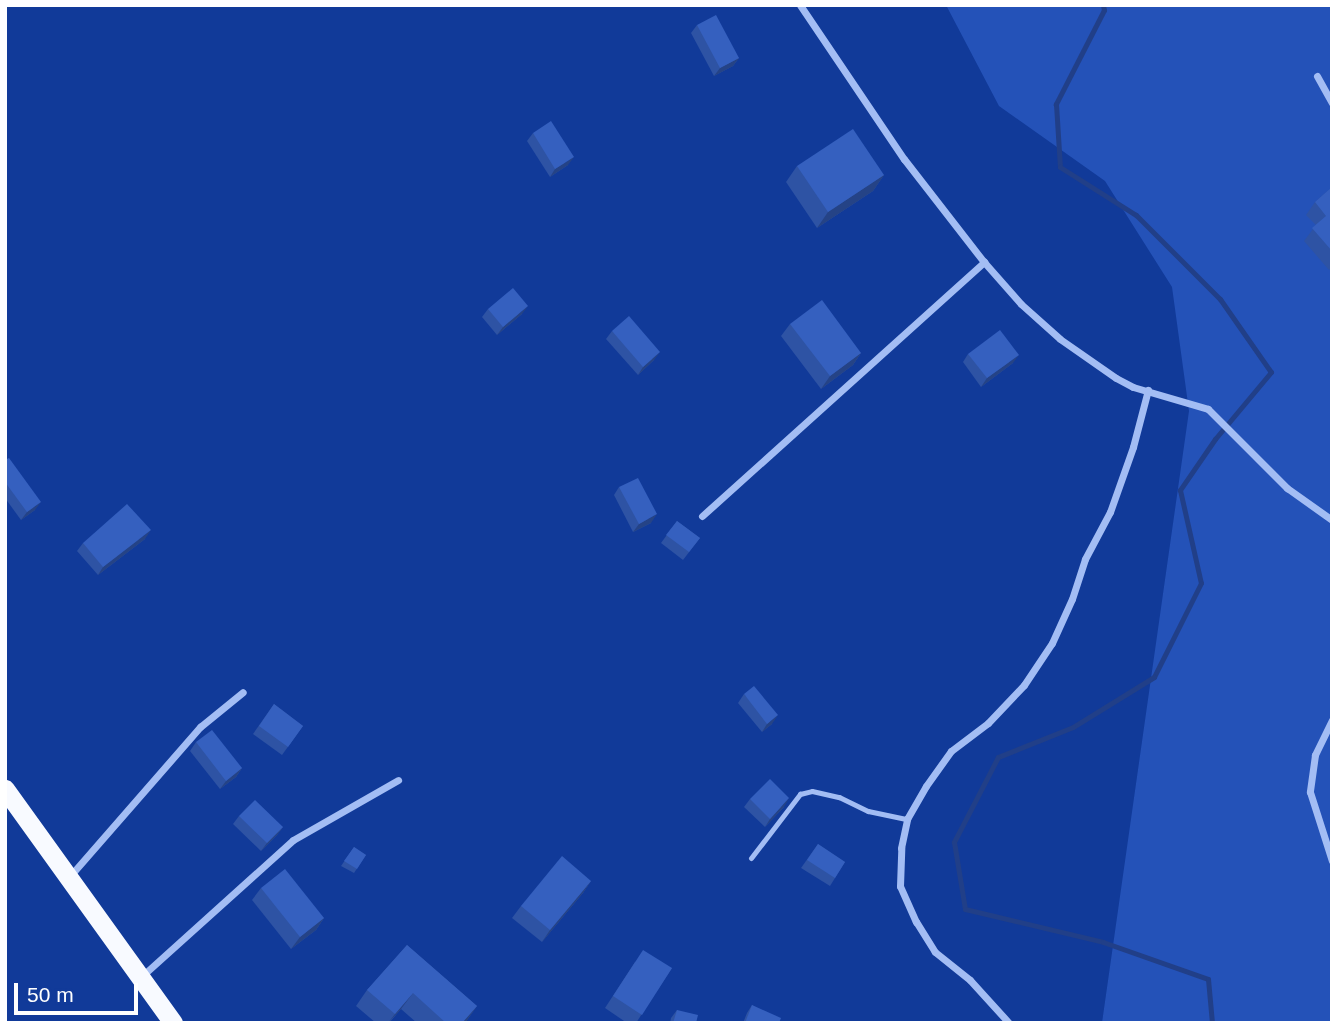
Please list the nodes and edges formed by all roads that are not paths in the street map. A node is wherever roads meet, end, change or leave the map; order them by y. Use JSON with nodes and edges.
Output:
{"nodes":[{"id":1,"x":800,"y":5,"type":"edge"},
{"id":2,"x":1317,"y":76,"type":"dead end"},
{"id":3,"x":1332,"y":103,"type":"edge"},
{"id":4,"x":984,"y":262,"type":"junction"},
{"id":5,"x":1148,"y":390,"type":"junction"},
{"id":6,"x":702,"y":516,"type":"dead end"},
{"id":7,"x":1332,"y":520,"type":"edge"},
{"id":8,"x":243,"y":692,"type":"dead end"},
{"id":9,"x":1332,"y":720,"type":"edge"},
{"id":10,"x":398,"y":780,"type":"dead end"},
{"id":11,"x":5,"y":789,"type":"edge"},
{"id":12,"x":907,"y":820,"type":"junction"},
{"id":13,"x":751,"y":858,"type":"dead end"},
{"id":14,"x":1332,"y":861,"type":"edge"},
{"id":15,"x":69,"y":876,"type":"junction"},
{"id":16,"x":141,"y":977,"type":"junction"},
{"id":17,"x":173,"y":1023,"type":"edge"},
{"id":18,"x":1009,"y":1023,"type":"edge"}],
"edges":[{"from":1,"to":4,"type":"street"},
{"from":2,"to":3,"type":"street"},
{"from":4,"to":5,"type":"street"},
{"from":4,"to":6,"type":"street"},
{"from":5,"to":7,"type":"street"},
{"from":5,"to":12,"type":"street"},
{"from":8,"to":15,"type":"street"},
{"from":9,"to":14,"type":"street"},
{"from":10,"to":16,"type":"street"},
{"from":11,"to":15,"type":"highway"},
{"from":12,"to":13,"type":"lane"},
{"from":12,"to":18,"type":"street"},
{"from":15,"to":16,"type":"highway"},
{"from":16,"to":17,"type":"highway"}]}
